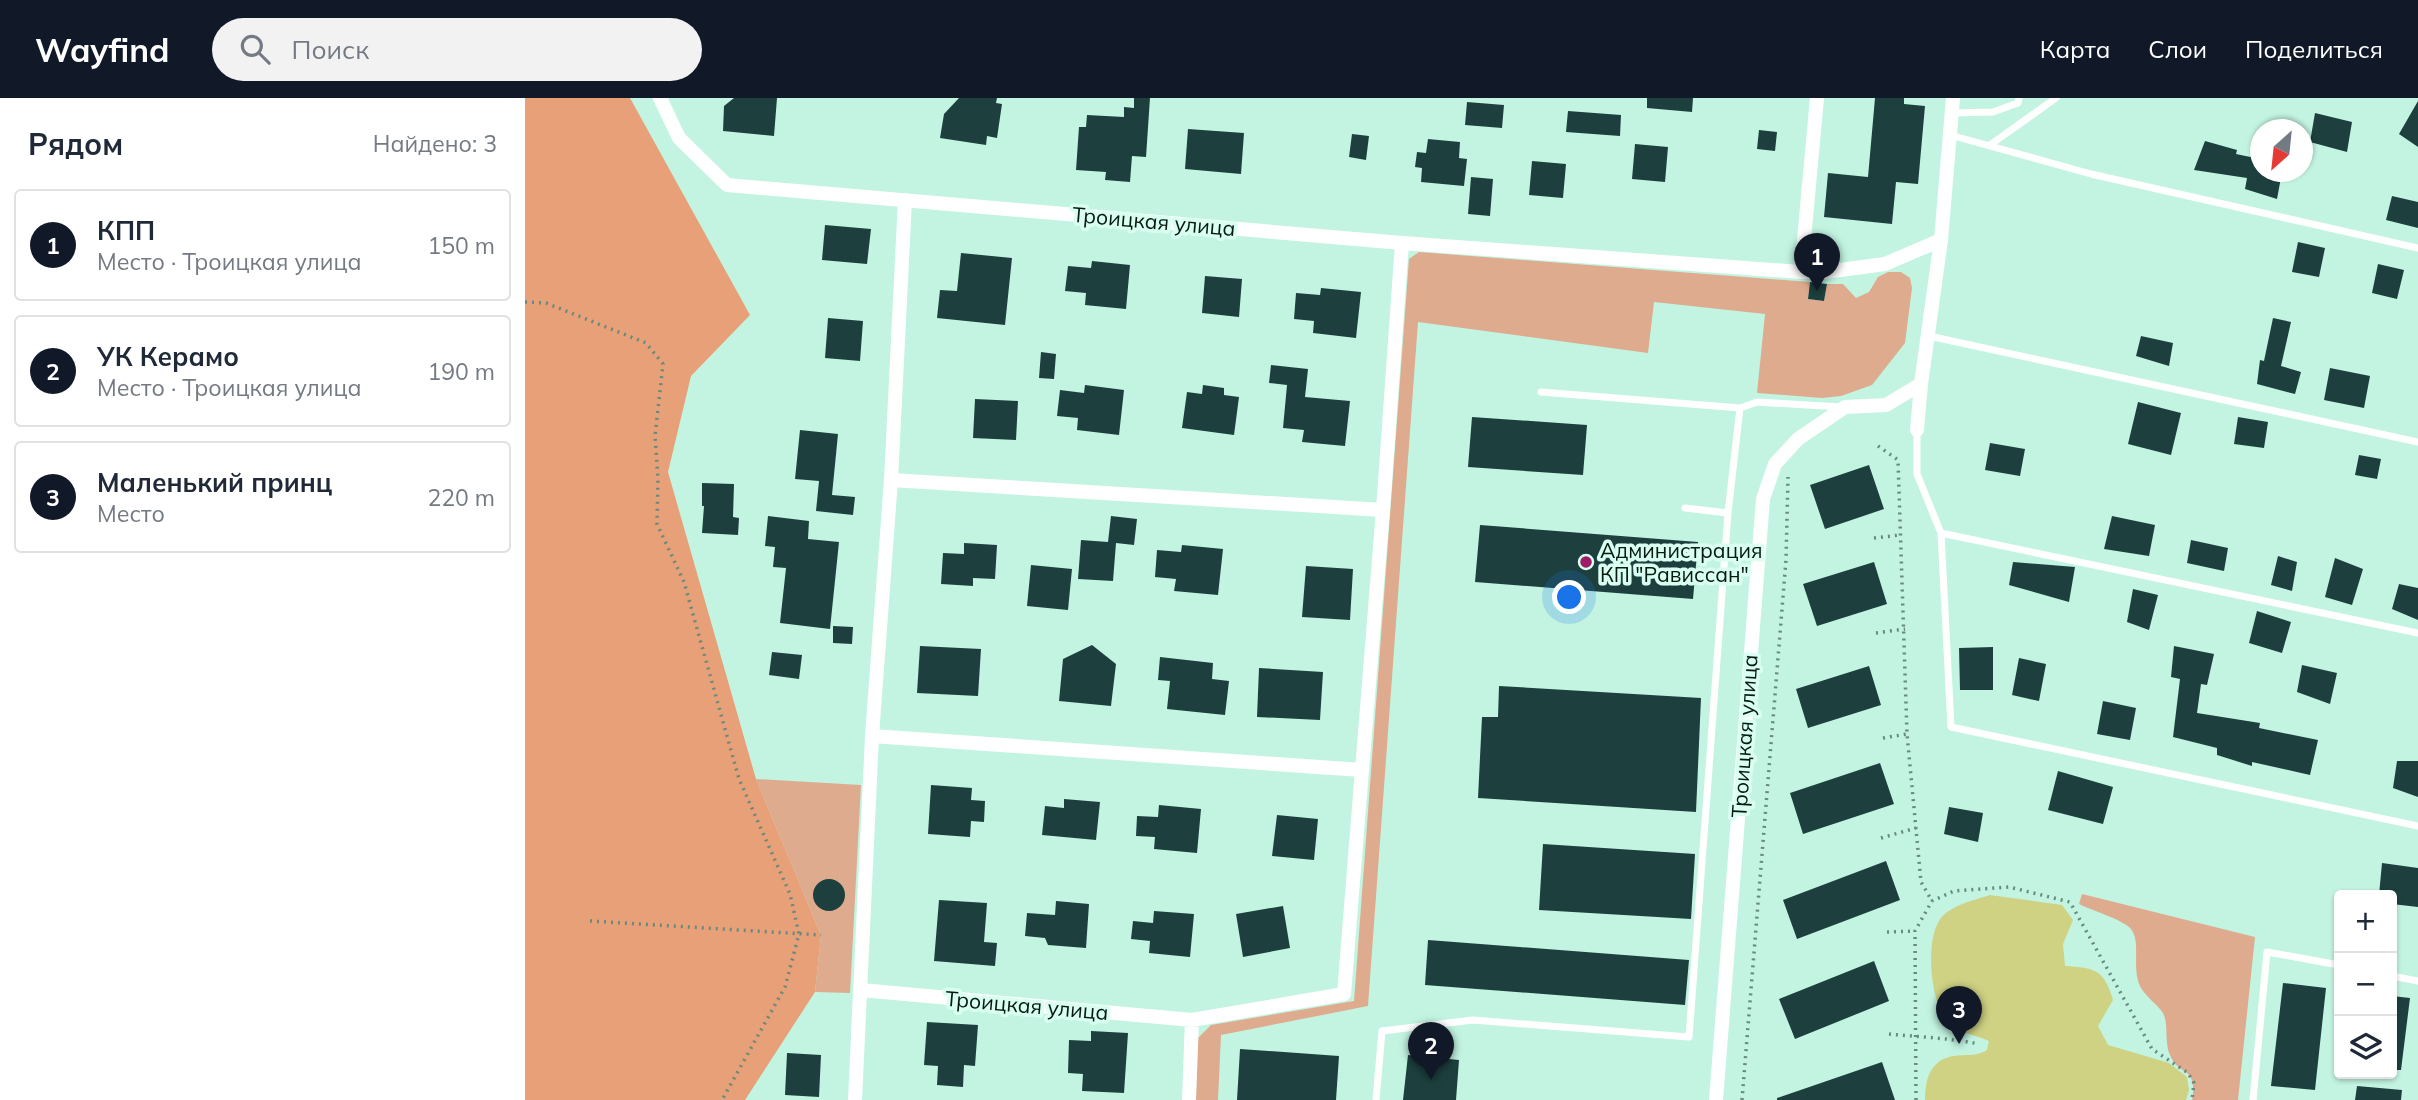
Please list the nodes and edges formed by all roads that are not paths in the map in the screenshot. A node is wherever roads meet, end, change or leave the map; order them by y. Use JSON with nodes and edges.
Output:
{"nodes":[{"id":1,"x":660,"y":98,"type":"edge"},
{"id":2,"x":1817,"y":98,"type":"edge"},
{"id":3,"x":1952,"y":98,"type":"edge"},
{"id":4,"x":2019,"y":98,"type":"edge"},
{"id":5,"x":2056,"y":98,"type":"edge"},
{"id":6,"x":1951,"y":113,"type":"junction"},
{"id":7,"x":1950,"y":135,"type":"junction"},
{"id":8,"x":1990,"y":145,"type":"junction"},
{"id":9,"x":905,"y":200,"type":"junction"},
{"id":10,"x":1941,"y":240,"type":"junction"},
{"id":11,"x":1402,"y":243,"type":"junction"},
{"id":12,"x":2418,"y":248,"type":"edge"},
{"id":13,"x":1801,"y":272,"type":"junction"},
{"id":14,"x":1929,"y":336,"type":"junction"},
{"id":15,"x":1921,"y":384,"type":"junction"},
{"id":16,"x":1541,"y":392,"type":"dead end"},
{"id":17,"x":1846,"y":407,"type":"junction"},
{"id":18,"x":1740,"y":408,"type":"junction"},
{"id":19,"x":1917,"y":430,"type":"joint"},
{"id":20,"x":2418,"y":442,"type":"edge"},
{"id":21,"x":891,"y":480,"type":"junction"},
{"id":22,"x":1685,"y":508,"type":"dead end"},
{"id":23,"x":1383,"y":510,"type":"junction"},
{"id":24,"x":1728,"y":513,"type":"junction"},
{"id":25,"x":1941,"y":533,"type":"junction"},
{"id":26,"x":2418,"y":633,"type":"edge"},
{"id":27,"x":872,"y":736,"type":"junction"},
{"id":28,"x":1362,"y":771,"type":"junction"},
{"id":29,"x":2418,"y":826,"type":"edge"},
{"id":30,"x":2334,"y":964,"type":"edge"},
{"id":31,"x":2397,"y":977,"type":"edge"},
{"id":32,"x":2418,"y":981,"type":"edge"},
{"id":33,"x":861,"y":990,"type":"junction"},
{"id":34,"x":1192,"y":1020,"type":"junction"},
{"id":35,"x":855,"y":1100,"type":"edge"},
{"id":36,"x":1189,"y":1100,"type":"edge"},
{"id":37,"x":1376,"y":1100,"type":"edge"},
{"id":38,"x":1716,"y":1100,"type":"edge"},
{"id":39,"x":2253,"y":1100,"type":"edge"}],
"edges":[{"from":1,"to":9,"type":"street","name":"Троицкая улица"},
{"from":2,"to":13,"type":"street"},
{"from":3,"to":6,"type":"street"},
{"from":4,"to":6,"type":"lane"},
{"from":5,"to":8,"type":"lane"},
{"from":6,"to":7,"type":"street"},
{"from":7,"to":8,"type":"lane"},
{"from":7,"to":10,"type":"street"},
{"from":8,"to":12,"type":"lane"},
{"from":9,"to":11,"type":"street","name":"Троицкая улица"},
{"from":9,"to":21,"type":"street"},
{"from":10,"to":13,"type":"street","name":"Троицкая улица"},
{"from":10,"to":14,"type":"street"},
{"from":11,"to":13,"type":"street","name":"Троицкая улица"},
{"from":11,"to":23,"type":"street","name":"Троицкая улица"},
{"from":14,"to":15,"type":"street"},
{"from":14,"to":20,"type":"lane"},
{"from":15,"to":17,"type":"street"},
{"from":15,"to":19,"type":"street"},
{"from":16,"to":18,"type":"lane"},
{"from":17,"to":18,"type":"lane"},
{"from":17,"to":38,"type":"street","name":"Троицкая улица"},
{"from":18,"to":24,"type":"lane"},
{"from":19,"to":25,"type":"lane"},
{"from":21,"to":23,"type":"street"},
{"from":21,"to":27,"type":"street"},
{"from":22,"to":24,"type":"lane"},
{"from":23,"to":28,"type":"street","name":"Троицкая улица"},
{"from":24,"to":37,"type":"lane"},
{"from":25,"to":26,"type":"lane"},
{"from":25,"to":29,"type":"lane"},
{"from":27,"to":28,"type":"street"},
{"from":27,"to":33,"type":"street"},
{"from":28,"to":34,"type":"street","name":"Троицкая улица"},
{"from":30,"to":39,"type":"lane"},
{"from":31,"to":32,"type":"lane"},
{"from":33,"to":34,"type":"street","name":"Троицкая улица"},
{"from":33,"to":35,"type":"street"},
{"from":34,"to":36,"type":"street"}]}
